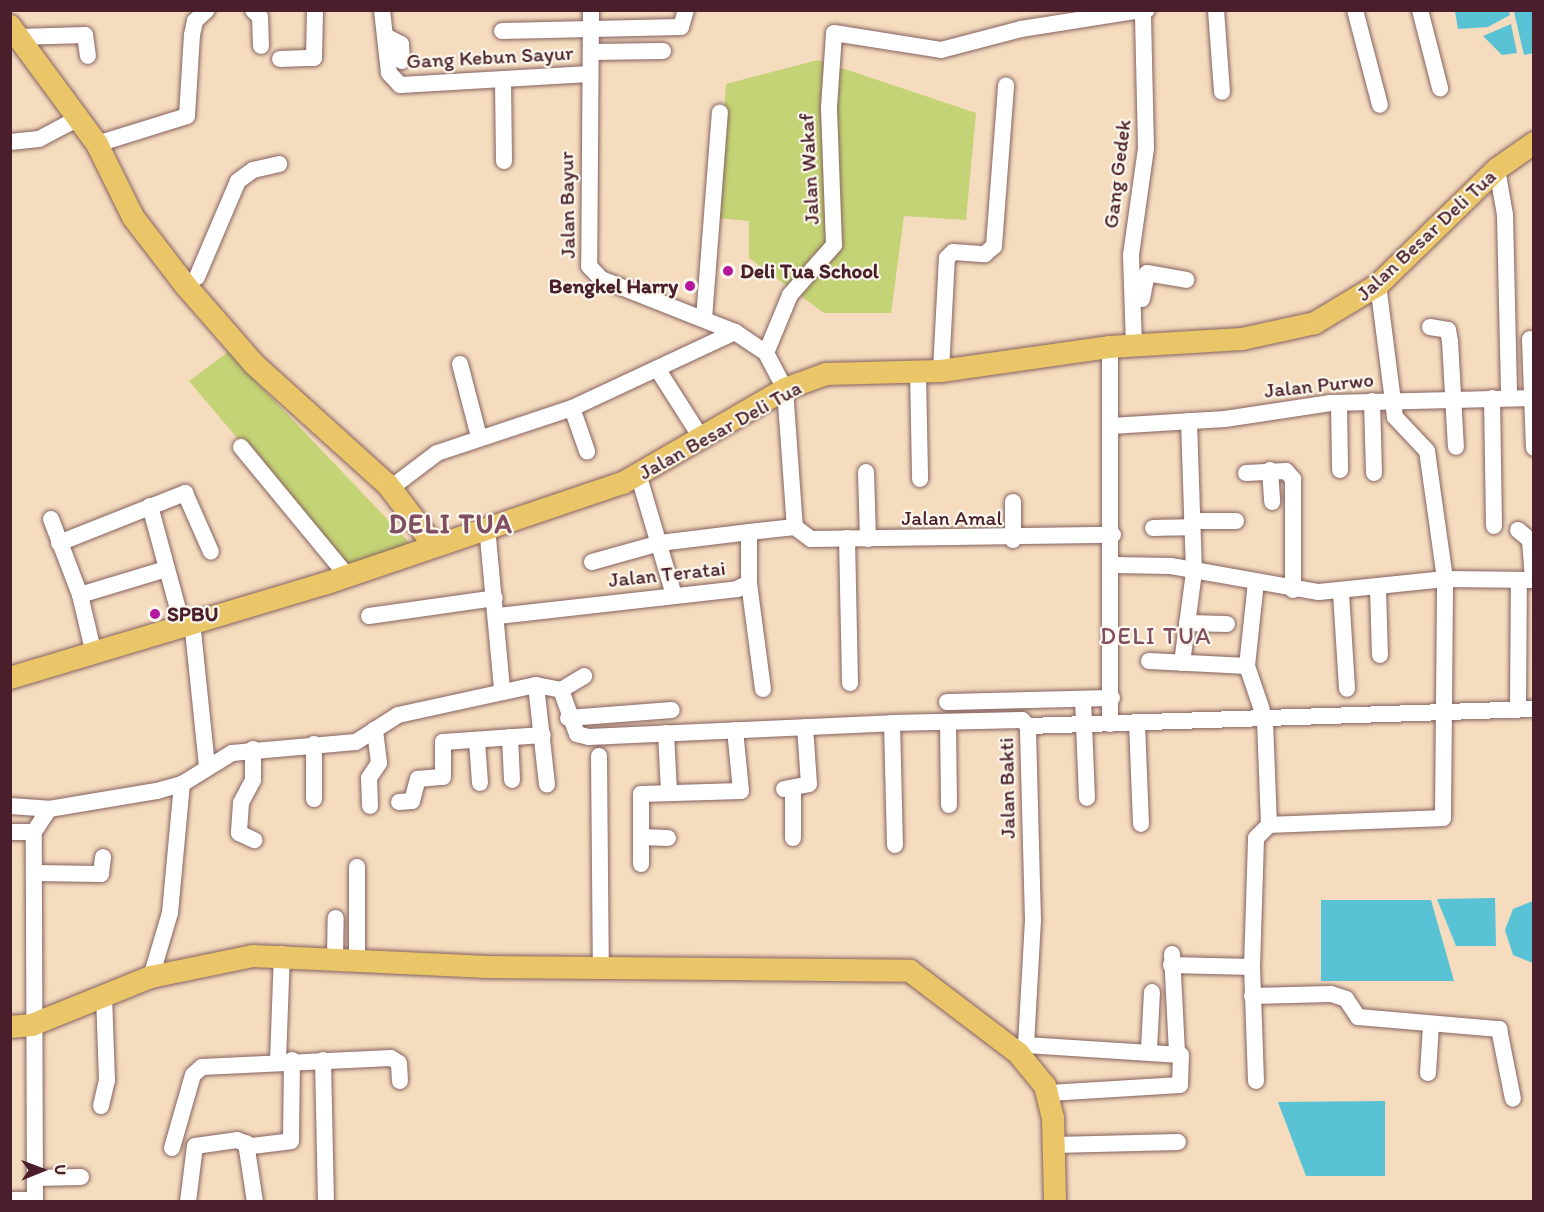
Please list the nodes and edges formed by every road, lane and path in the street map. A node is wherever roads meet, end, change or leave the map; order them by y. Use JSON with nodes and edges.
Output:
{"nodes":[{"id":1,"x":207,"y":10,"type":"edge"},
{"id":2,"x":253,"y":10,"type":"edge"},
{"id":3,"x":315,"y":10,"type":"edge"},
{"id":4,"x":382,"y":10,"type":"edge"},
{"id":5,"x":686,"y":10,"type":"edge"},
{"id":6,"x":1216,"y":10,"type":"edge"},
{"id":7,"x":1355,"y":10,"type":"edge"},
{"id":8,"x":1420,"y":10,"type":"edge"},
{"id":9,"x":1144,"y":11,"type":"edge"},
{"id":10,"x":591,"y":18,"type":"edge"},
{"id":11,"x":502,"y":31,"type":"dead end"},
{"id":12,"x":385,"y":36,"type":"junction"},
{"id":13,"x":15,"y":38,"type":"edge"},
{"id":14,"x":261,"y":46,"type":"dead end"},
{"id":15,"x":663,"y":51,"type":"dead end"},
{"id":16,"x":591,"y":52,"type":"junction"},
{"id":17,"x":88,"y":56,"type":"dead end"},
{"id":18,"x":280,"y":59,"type":"dead end"},
{"id":19,"x":402,"y":61,"type":"dead end"},
{"id":20,"x":590,"y":74,"type":"junction"},
{"id":21,"x":503,"y":80,"type":"junction"},
{"id":22,"x":1006,"y":85,"type":"dead end"},
{"id":23,"x":1440,"y":88,"type":"dead end"},
{"id":24,"x":1222,"y":92,"type":"dead end"},
{"id":25,"x":1380,"y":105,"type":"dead end"},
{"id":26,"x":720,"y":112,"type":"dead end"},
{"id":27,"x":77,"y":119,"type":"junction"},
{"id":28,"x":10,"y":142,"type":"edge"},
{"id":29,"x":1533,"y":142,"type":"edge"},
{"id":30,"x":97,"y":144,"type":"junction"},
{"id":31,"x":504,"y":161,"type":"dead end"},
{"id":32,"x":279,"y":164,"type":"dead end"},
{"id":33,"x":1497,"y":169,"type":"junction"},
{"id":34,"x":129,"y":200,"type":"junction"},
{"id":35,"x":197,"y":277,"type":"junction"},
{"id":36,"x":1186,"y":280,"type":"dead end"},
{"id":37,"x":1378,"y":285,"type":"junction"},
{"id":38,"x":704,"y":319,"type":"junction"},
{"id":39,"x":1430,"y":327,"type":"dead end"},
{"id":40,"x":735,"y":332,"type":"junction"},
{"id":41,"x":1530,"y":339,"type":"dead end"},
{"id":42,"x":1138,"y":346,"type":"junction"},
{"id":43,"x":1110,"y":347,"type":"junction"},
{"id":44,"x":766,"y":353,"type":"junction"},
{"id":45,"x":460,"y":364,"type":"dead end"},
{"id":46,"x":658,"y":370,"type":"junction"},
{"id":47,"x":918,"y":371,"type":"junction"},
{"id":48,"x":941,"y":371,"type":"junction"},
{"id":49,"x":785,"y":389,"type":"junction"},
{"id":50,"x":1453,"y":398,"type":"junction"},
{"id":51,"x":1501,"y":398,"type":"junction"},
{"id":52,"x":1533,"y":398,"type":"edge"},
{"id":53,"x":1394,"y":400,"type":"junction"},
{"id":54,"x":1372,"y":401,"type":"junction"},
{"id":55,"x":1339,"y":403,"type":"junction"},
{"id":56,"x":572,"y":408,"type":"junction"},
{"id":57,"x":1189,"y":421,"type":"junction"},
{"id":58,"x":1111,"y":426,"type":"junction"},
{"id":59,"x":479,"y":437,"type":"junction"},
{"id":60,"x":702,"y":439,"type":"junction"},
{"id":61,"x":241,"y":447,"type":"dead end"},
{"id":62,"x":1456,"y":447,"type":"dead end"},
{"id":63,"x":1533,"y":448,"type":"edge"},
{"id":64,"x":587,"y":451,"type":"dead end"},
{"id":65,"x":1270,"y":470,"type":"junction"},
{"id":66,"x":1340,"y":470,"type":"dead end"},
{"id":67,"x":866,"y":472,"type":"dead end"},
{"id":68,"x":1246,"y":473,"type":"dead end"},
{"id":69,"x":1374,"y":473,"type":"dead end"},
{"id":70,"x":639,"y":477,"type":"junction"},
{"id":71,"x":920,"y":479,"type":"dead end"},
{"id":72,"x":400,"y":481,"type":"junction"},
{"id":73,"x":1013,"y":502,"type":"dead end"},
{"id":74,"x":1272,"y":502,"type":"dead end"},
{"id":75,"x":150,"y":506,"type":"junction"},
{"id":76,"x":51,"y":519,"type":"dead end"},
{"id":77,"x":1236,"y":521,"type":"dead end"},
{"id":78,"x":1192,"y":524,"type":"junction"},
{"id":79,"x":1494,"y":526,"type":"dead end"},
{"id":80,"x":487,"y":527,"type":"junction"},
{"id":81,"x":795,"y":527,"type":"junction"},
{"id":82,"x":1153,"y":528,"type":"dead end"},
{"id":83,"x":1518,"y":530,"type":"dead end"},
{"id":84,"x":749,"y":532,"type":"junction"},
{"id":85,"x":1113,"y":535,"type":"junction"},
{"id":86,"x":847,"y":538,"type":"junction"},
{"id":87,"x":868,"y":539,"type":"junction"},
{"id":88,"x":1013,"y":540,"type":"junction"},
{"id":89,"x":439,"y":542,"type":"junction"},
{"id":90,"x":59,"y":543,"type":"junction"},
{"id":91,"x":660,"y":543,"type":"junction"},
{"id":92,"x":211,"y":552,"type":"dead end"},
{"id":93,"x":592,"y":562,"type":"dead end"},
{"id":94,"x":1114,"y":565,"type":"junction"},
{"id":95,"x":166,"y":569,"type":"junction"},
{"id":96,"x":1194,"y":572,"type":"junction"},
{"id":97,"x":348,"y":577,"type":"junction"},
{"id":98,"x":1445,"y":579,"type":"junction"},
{"id":99,"x":1528,"y":580,"type":"edge"},
{"id":100,"x":1256,"y":582,"type":"junction"},
{"id":101,"x":749,"y":583,"type":"junction"},
{"id":102,"x":1377,"y":589,"type":"junction"},
{"id":103,"x":1293,"y":591,"type":"junction"},
{"id":104,"x":1341,"y":593,"type":"junction"},
{"id":105,"x":80,"y":595,"type":"junction"},
{"id":106,"x":674,"y":595,"type":"junction"},
{"id":107,"x":495,"y":598,"type":"junction"},
{"id":108,"x":369,"y":616,"type":"dead end"},
{"id":109,"x":498,"y":616,"type":"junction"},
{"id":110,"x":187,"y":623,"type":"junction"},
{"id":111,"x":1187,"y":623,"type":"junction"},
{"id":112,"x":1227,"y":624,"type":"dead end"},
{"id":113,"x":94,"y":654,"type":"junction"},
{"id":114,"x":1380,"y":655,"type":"dead end"},
{"id":115,"x":1149,"y":662,"type":"dead end"},
{"id":116,"x":1182,"y":663,"type":"junction"},
{"id":117,"x":1247,"y":666,"type":"junction"},
{"id":118,"x":584,"y":676,"type":"dead end"},
{"id":119,"x":10,"y":678,"type":"edge"},
{"id":120,"x":850,"y":683,"type":"dead end"},
{"id":121,"x":536,"y":685,"type":"junction"},
{"id":122,"x":502,"y":688,"type":"junction"},
{"id":123,"x":763,"y":689,"type":"dead end"},
{"id":124,"x":1347,"y":689,"type":"dead end"},
{"id":125,"x":561,"y":690,"type":"junction"},
{"id":126,"x":1112,"y":698,"type":"junction"},
{"id":127,"x":1083,"y":699,"type":"junction"},
{"id":128,"x":1021,"y":700,"type":"junction"},
{"id":129,"x":947,"y":702,"type":"dead end"},
{"id":130,"x":1526,"y":709,"type":"edge"},
{"id":131,"x":672,"y":710,"type":"dead end"},
{"id":132,"x":1444,"y":712,"type":"junction"},
{"id":133,"x":1263,"y":715,"type":"junction"},
{"id":134,"x":568,"y":718,"type":"junction"},
{"id":135,"x":892,"y":723,"type":"junction"},
{"id":136,"x":948,"y":723,"type":"junction"},
{"id":137,"x":1025,"y":723,"type":"junction"},
{"id":138,"x":1084,"y":724,"type":"junction"},
{"id":139,"x":1110,"y":724,"type":"junction"},
{"id":140,"x":1137,"y":724,"type":"junction"},
{"id":141,"x":805,"y":727,"type":"junction"},
{"id":142,"x":375,"y":729,"type":"junction"},
{"id":143,"x":735,"y":730,"type":"junction"},
{"id":144,"x":666,"y":733,"type":"junction"},
{"id":145,"x":543,"y":735,"type":"junction"},
{"id":146,"x":510,"y":737,"type":"junction"},
{"id":147,"x":477,"y":741,"type":"junction"},
{"id":148,"x":314,"y":744,"type":"junction"},
{"id":149,"x":254,"y":749,"type":"junction"},
{"id":150,"x":599,"y":756,"type":"dead end"},
{"id":151,"x":207,"y":767,"type":"junction"},
{"id":152,"x":512,"y":780,"type":"dead end"},
{"id":153,"x":480,"y":783,"type":"dead end"},
{"id":154,"x":182,"y":784,"type":"junction"},
{"id":155,"x":547,"y":784,"type":"dead end"},
{"id":156,"x":669,"y":793,"type":"junction"},
{"id":157,"x":1087,"y":798,"type":"dead end"},
{"id":158,"x":314,"y":799,"type":"dead end"},
{"id":159,"x":399,"y":802,"type":"dead end"},
{"id":160,"x":10,"y":806,"type":"edge"},
{"id":161,"x":370,"y":806,"type":"dead end"},
{"id":162,"x":949,"y":806,"type":"dead end"},
{"id":163,"x":49,"y":808,"type":"junction"},
{"id":164,"x":1141,"y":824,"type":"dead end"},
{"id":165,"x":1269,"y":825,"type":"junction"},
{"id":166,"x":10,"y":832,"type":"edge"},
{"id":167,"x":34,"y":832,"type":"junction"},
{"id":168,"x":640,"y":837,"type":"junction"},
{"id":169,"x":668,"y":838,"type":"dead end"},
{"id":170,"x":793,"y":838,"type":"dead end"},
{"id":171,"x":254,"y":840,"type":"dead end"},
{"id":172,"x":895,"y":845,"type":"dead end"},
{"id":173,"x":104,"y":856,"type":"dead end"},
{"id":174,"x":641,"y":864,"type":"dead end"},
{"id":175,"x":357,"y":867,"type":"dead end"},
{"id":176,"x":35,"y":873,"type":"junction"},
{"id":177,"x":336,"y":918,"type":"dead end"},
{"id":178,"x":282,"y":954,"type":"junction"},
{"id":179,"x":346,"y":957,"type":"junction"},
{"id":180,"x":1252,"y":967,"type":"junction"},
{"id":181,"x":601,"y":968,"type":"junction"},
{"id":182,"x":151,"y":977,"type":"junction"},
{"id":183,"x":1152,"y":992,"type":"dead end"},
{"id":184,"x":1252,"y":996,"type":"junction"},
{"id":185,"x":104,"y":997,"type":"junction"},
{"id":186,"x":1431,"y":1025,"type":"junction"},
{"id":187,"x":21,"y":1026,"type":"edge"},
{"id":188,"x":1022,"y":1049,"type":"junction"},
{"id":189,"x":1149,"y":1049,"type":"junction"},
{"id":190,"x":1177,"y":1052,"type":"junction"},
{"id":191,"x":285,"y":1060,"type":"junction"},
{"id":192,"x":323,"y":1060,"type":"junction"},
{"id":193,"x":1428,"y":1073,"type":"dead end"},
{"id":194,"x":400,"y":1081,"type":"dead end"},
{"id":195,"x":1256,"y":1081,"type":"dead end"},
{"id":196,"x":1513,"y":1100,"type":"dead end"},
{"id":197,"x":1050,"y":1101,"type":"junction"},
{"id":198,"x":101,"y":1106,"type":"dead end"},
{"id":199,"x":1178,"y":1142,"type":"dead end"},
{"id":200,"x":246,"y":1143,"type":"junction"},
{"id":201,"x":1054,"y":1144,"type":"junction"},
{"id":202,"x":172,"y":1148,"type":"dead end"},
{"id":203,"x":81,"y":1177,"type":"dead end"},
{"id":204,"x":35,"y":1178,"type":"junction"},
{"id":205,"x":10,"y":1200,"type":"edge"},
{"id":206,"x":35,"y":1201,"type":"edge"},
{"id":207,"x":188,"y":1202,"type":"edge"},
{"id":208,"x":255,"y":1202,"type":"edge"},
{"id":209,"x":326,"y":1202,"type":"edge"},
{"id":210,"x":1055,"y":1202,"type":"edge"}],
"edges":[{"from":1,"to":30,"type":"street"},
{"from":2,"to":14,"type":"street"},
{"from":3,"to":18,"type":"street"},
{"from":4,"to":12,"type":"street","name":"Gang Kebun Sayur"},
{"from":5,"to":10,"type":"street"},
{"from":6,"to":24,"type":"street"},
{"from":7,"to":25,"type":"street"},
{"from":8,"to":23,"type":"street"},
{"from":9,"to":42,"type":"street","name":"Gang Gedek"},
{"from":9,"to":44,"type":"street","name":"Jalan Wakaf"},
{"from":10,"to":11,"type":"street"},
{"from":10,"to":16,"type":"street","name":"Jalan Bayur"},
{"from":12,"to":19,"type":"street"},
{"from":12,"to":21,"type":"street","name":"Gang Kebun Sayur"},
{"from":13,"to":17,"type":"street"},
{"from":13,"to":27,"type":"main road"},
{"from":15,"to":16,"type":"street"},
{"from":16,"to":20,"type":"street","name":"Jalan Bayur"},
{"from":20,"to":21,"type":"street","name":"Gang Kebun Sayur"},
{"from":20,"to":38,"type":"street","name":"Jalan Bayur"},
{"from":21,"to":31,"type":"street"},
{"from":22,"to":48,"type":"street"},
{"from":26,"to":38,"type":"street"},
{"from":27,"to":28,"type":"street"},
{"from":27,"to":30,"type":"main road"},
{"from":29,"to":33,"type":"main road","name":"Jalan Besar Deli Tua"},
{"from":30,"to":34,"type":"main road"},
{"from":32,"to":35,"type":"street"},
{"from":33,"to":37,"type":"main road","name":"Jalan Besar Deli Tua"},
{"from":33,"to":51,"type":"street"},
{"from":34,"to":35,"type":"main road"},
{"from":34,"to":89,"type":"main road"},
{"from":35,"to":72,"type":"main road"},
{"from":36,"to":42,"type":"street"},
{"from":37,"to":42,"type":"main road","name":"Jalan Besar Deli Tua"},
{"from":37,"to":53,"type":"street"},
{"from":38,"to":40,"type":"street","name":"Jalan Bayur"},
{"from":39,"to":50,"type":"street"},
{"from":40,"to":44,"type":"street","name":"Jalan Bayur"},
{"from":40,"to":46,"type":"street"},
{"from":41,"to":52,"type":"street"},
{"from":42,"to":43,"type":"main road","name":"Jalan Besar Deli Tua"},
{"from":43,"to":48,"type":"main road","name":"Jalan Besar Deli Tua"},
{"from":43,"to":58,"type":"street"},
{"from":44,"to":49,"type":"street","name":"Jalan Bayur"},
{"from":45,"to":59,"type":"street"},
{"from":46,"to":56,"type":"street"},
{"from":46,"to":60,"type":"street"},
{"from":47,"to":48,"type":"main road","name":"Jalan Besar Deli Tua"},
{"from":47,"to":49,"type":"main road","name":"Jalan Besar Deli Tua"},
{"from":47,"to":71,"type":"street"},
{"from":49,"to":60,"type":"main road","name":"Jalan Besar Deli Tua"},
{"from":49,"to":81,"type":"street"},
{"from":50,"to":51,"type":"street","name":"Jalan Purwo"},
{"from":50,"to":53,"type":"street","name":"Jalan Purwo"},
{"from":50,"to":62,"type":"street"},
{"from":51,"to":52,"type":"street","name":"Jalan Purwo"},
{"from":51,"to":79,"type":"street"},
{"from":52,"to":63,"type":"street"},
{"from":53,"to":54,"type":"street","name":"Jalan Purwo"},
{"from":53,"to":98,"type":"street"},
{"from":54,"to":55,"type":"street","name":"Jalan Purwo"},
{"from":54,"to":69,"type":"street"},
{"from":55,"to":57,"type":"street","name":"Jalan Purwo"},
{"from":55,"to":66,"type":"street"},
{"from":56,"to":59,"type":"street"},
{"from":56,"to":64,"type":"street"},
{"from":57,"to":58,"type":"street","name":"Jalan Purwo"},
{"from":57,"to":78,"type":"street"},
{"from":58,"to":85,"type":"street"},
{"from":59,"to":72,"type":"street"},
{"from":60,"to":70,"type":"main road","name":"Jalan Besar Deli Tua"},
{"from":61,"to":97,"type":"street"},
{"from":65,"to":68,"type":"street"},
{"from":65,"to":74,"type":"street"},
{"from":65,"to":103,"type":"street"},
{"from":67,"to":87,"type":"street"},
{"from":70,"to":80,"type":"main road","name":"Jalan Besar Deli Tua"},
{"from":70,"to":91,"type":"street"},
{"from":72,"to":89,"type":"main road"},
{"from":73,"to":88,"type":"street"},
{"from":75,"to":90,"type":"street"},
{"from":75,"to":92,"type":"street"},
{"from":75,"to":95,"type":"street"},
{"from":76,"to":90,"type":"street"},
{"from":77,"to":78,"type":"street"},
{"from":78,"to":82,"type":"street"},
{"from":78,"to":96,"type":"street"},
{"from":80,"to":89,"type":"main road","name":"Jalan Besar Deli Tua"},
{"from":80,"to":107,"type":"street"},
{"from":81,"to":84,"type":"street"},
{"from":81,"to":86,"type":"street","name":"Jalan Amal"},
{"from":83,"to":99,"type":"street"},
{"from":84,"to":91,"type":"street"},
{"from":84,"to":101,"type":"street","name":"Jalan Teratai"},
{"from":85,"to":88,"type":"street","name":"Jalan Amal"},
{"from":85,"to":94,"type":"street"},
{"from":86,"to":87,"type":"street","name":"Jalan Amal"},
{"from":86,"to":120,"type":"street"},
{"from":87,"to":88,"type":"street","name":"Jalan Amal"},
{"from":89,"to":97,"type":"main road","name":"Jalan Besar Deli Tua"},
{"from":90,"to":105,"type":"street"},
{"from":91,"to":93,"type":"street"},
{"from":91,"to":106,"type":"street"},
{"from":94,"to":96,"type":"street"},
{"from":94,"to":126,"type":"street"},
{"from":95,"to":105,"type":"street"},
{"from":95,"to":110,"type":"street"},
{"from":96,"to":100,"type":"street"},
{"from":96,"to":111,"type":"street"},
{"from":97,"to":110,"type":"main road","name":"Jalan Besar Deli Tua"},
{"from":98,"to":99,"type":"street"},
{"from":98,"to":102,"type":"street"},
{"from":98,"to":132,"type":"street"},
{"from":99,"to":130,"type":"street"},
{"from":100,"to":103,"type":"street"},
{"from":100,"to":117,"type":"street"},
{"from":101,"to":106,"type":"street","name":"Jalan Teratai"},
{"from":101,"to":123,"type":"street"},
{"from":102,"to":104,"type":"street"},
{"from":102,"to":114,"type":"street"},
{"from":103,"to":104,"type":"street"},
{"from":104,"to":124,"type":"street"},
{"from":105,"to":113,"type":"street"},
{"from":106,"to":109,"type":"street","name":"Jalan Teratai"},
{"from":107,"to":108,"type":"street"},
{"from":107,"to":109,"type":"street"},
{"from":109,"to":122,"type":"street"},
{"from":110,"to":113,"type":"main road","name":"Jalan Besar Deli Tua"},
{"from":110,"to":151,"type":"street"},
{"from":111,"to":112,"type":"street"},
{"from":111,"to":116,"type":"street"},
{"from":113,"to":119,"type":"main road","name":"Jalan Besar Deli Tua"},
{"from":115,"to":116,"type":"street"},
{"from":116,"to":117,"type":"street"},
{"from":117,"to":133,"type":"street"},
{"from":118,"to":125,"type":"street"},
{"from":121,"to":122,"type":"street"},
{"from":121,"to":125,"type":"street"},
{"from":121,"to":145,"type":"street"},
{"from":122,"to":142,"type":"street"},
{"from":125,"to":134,"type":"street"},
{"from":126,"to":127,"type":"street"},
{"from":126,"to":139,"type":"street"},
{"from":127,"to":128,"type":"street"},
{"from":127,"to":138,"type":"street"},
{"from":128,"to":129,"type":"street"},
{"from":128,"to":137,"type":"street"},
{"from":130,"to":132,"type":"street","name":"Jalan Bakti"},
{"from":131,"to":134,"type":"street"},
{"from":132,"to":133,"type":"street","name":"Jalan Bakti"},
{"from":132,"to":165,"type":"street"},
{"from":133,"to":140,"type":"street","name":"Jalan Bakti"},
{"from":133,"to":165,"type":"street"},
{"from":134,"to":144,"type":"street"},
{"from":135,"to":136,"type":"street"},
{"from":135,"to":141,"type":"street"},
{"from":135,"to":172,"type":"street"},
{"from":136,"to":137,"type":"street"},
{"from":136,"to":162,"type":"street"},
{"from":137,"to":138,"type":"street","name":"Jalan Bakti"},
{"from":137,"to":188,"type":"street","name":"Jalan Bakti"},
{"from":138,"to":139,"type":"street","name":"Jalan Bakti"},
{"from":138,"to":157,"type":"street"},
{"from":139,"to":140,"type":"street","name":"Jalan Bakti"},
{"from":140,"to":164,"type":"street"},
{"from":141,"to":143,"type":"street"},
{"from":141,"to":170,"type":"street"},
{"from":142,"to":148,"type":"street"},
{"from":142,"to":161,"type":"street"},
{"from":143,"to":144,"type":"street"},
{"from":143,"to":156,"type":"street"},
{"from":144,"to":156,"type":"street"},
{"from":145,"to":146,"type":"street"},
{"from":145,"to":155,"type":"street"},
{"from":146,"to":147,"type":"street"},
{"from":146,"to":152,"type":"street"},
{"from":147,"to":153,"type":"street"},
{"from":147,"to":159,"type":"street"},
{"from":148,"to":149,"type":"street"},
{"from":148,"to":158,"type":"street"},
{"from":149,"to":151,"type":"street"},
{"from":149,"to":171,"type":"street"},
{"from":150,"to":181,"type":"street"},
{"from":151,"to":154,"type":"street"},
{"from":154,"to":163,"type":"street"},
{"from":154,"to":182,"type":"street"},
{"from":156,"to":168,"type":"street"},
{"from":160,"to":163,"type":"street"},
{"from":163,"to":167,"type":"street"},
{"from":165,"to":180,"type":"street"},
{"from":166,"to":167,"type":"street"},
{"from":167,"to":176,"type":"street"},
{"from":168,"to":169,"type":"street"},
{"from":168,"to":174,"type":"street"},
{"from":173,"to":176,"type":"street"},
{"from":175,"to":179,"type":"street"},
{"from":176,"to":187,"type":"street"},
{"from":177,"to":179,"type":"street"},
{"from":178,"to":179,"type":"main road"},
{"from":178,"to":182,"type":"main road"},
{"from":178,"to":191,"type":"street"},
{"from":179,"to":181,"type":"main road"},
{"from":180,"to":184,"type":"street"},
{"from":180,"to":190,"type":"street"},
{"from":181,"to":188,"type":"main road"},
{"from":182,"to":185,"type":"main road"},
{"from":183,"to":189,"type":"street"},
{"from":184,"to":186,"type":"street"},
{"from":184,"to":195,"type":"street"},
{"from":185,"to":187,"type":"main road"},
{"from":185,"to":198,"type":"street"},
{"from":186,"to":193,"type":"street"},
{"from":186,"to":196,"type":"street"},
{"from":187,"to":204,"type":"street"},
{"from":188,"to":189,"type":"street"},
{"from":188,"to":197,"type":"main road"},
{"from":189,"to":190,"type":"street"},
{"from":190,"to":197,"type":"street"},
{"from":191,"to":192,"type":"street"},
{"from":191,"to":200,"type":"street"},
{"from":191,"to":202,"type":"street"},
{"from":192,"to":194,"type":"street"},
{"from":192,"to":209,"type":"street"},
{"from":197,"to":201,"type":"main road"},
{"from":199,"to":201,"type":"street"},
{"from":200,"to":207,"type":"street"},
{"from":200,"to":208,"type":"street"},
{"from":201,"to":210,"type":"main road"},
{"from":203,"to":204,"type":"street"},
{"from":204,"to":206,"type":"street"},
{"from":205,"to":206,"type":"street"}]}
